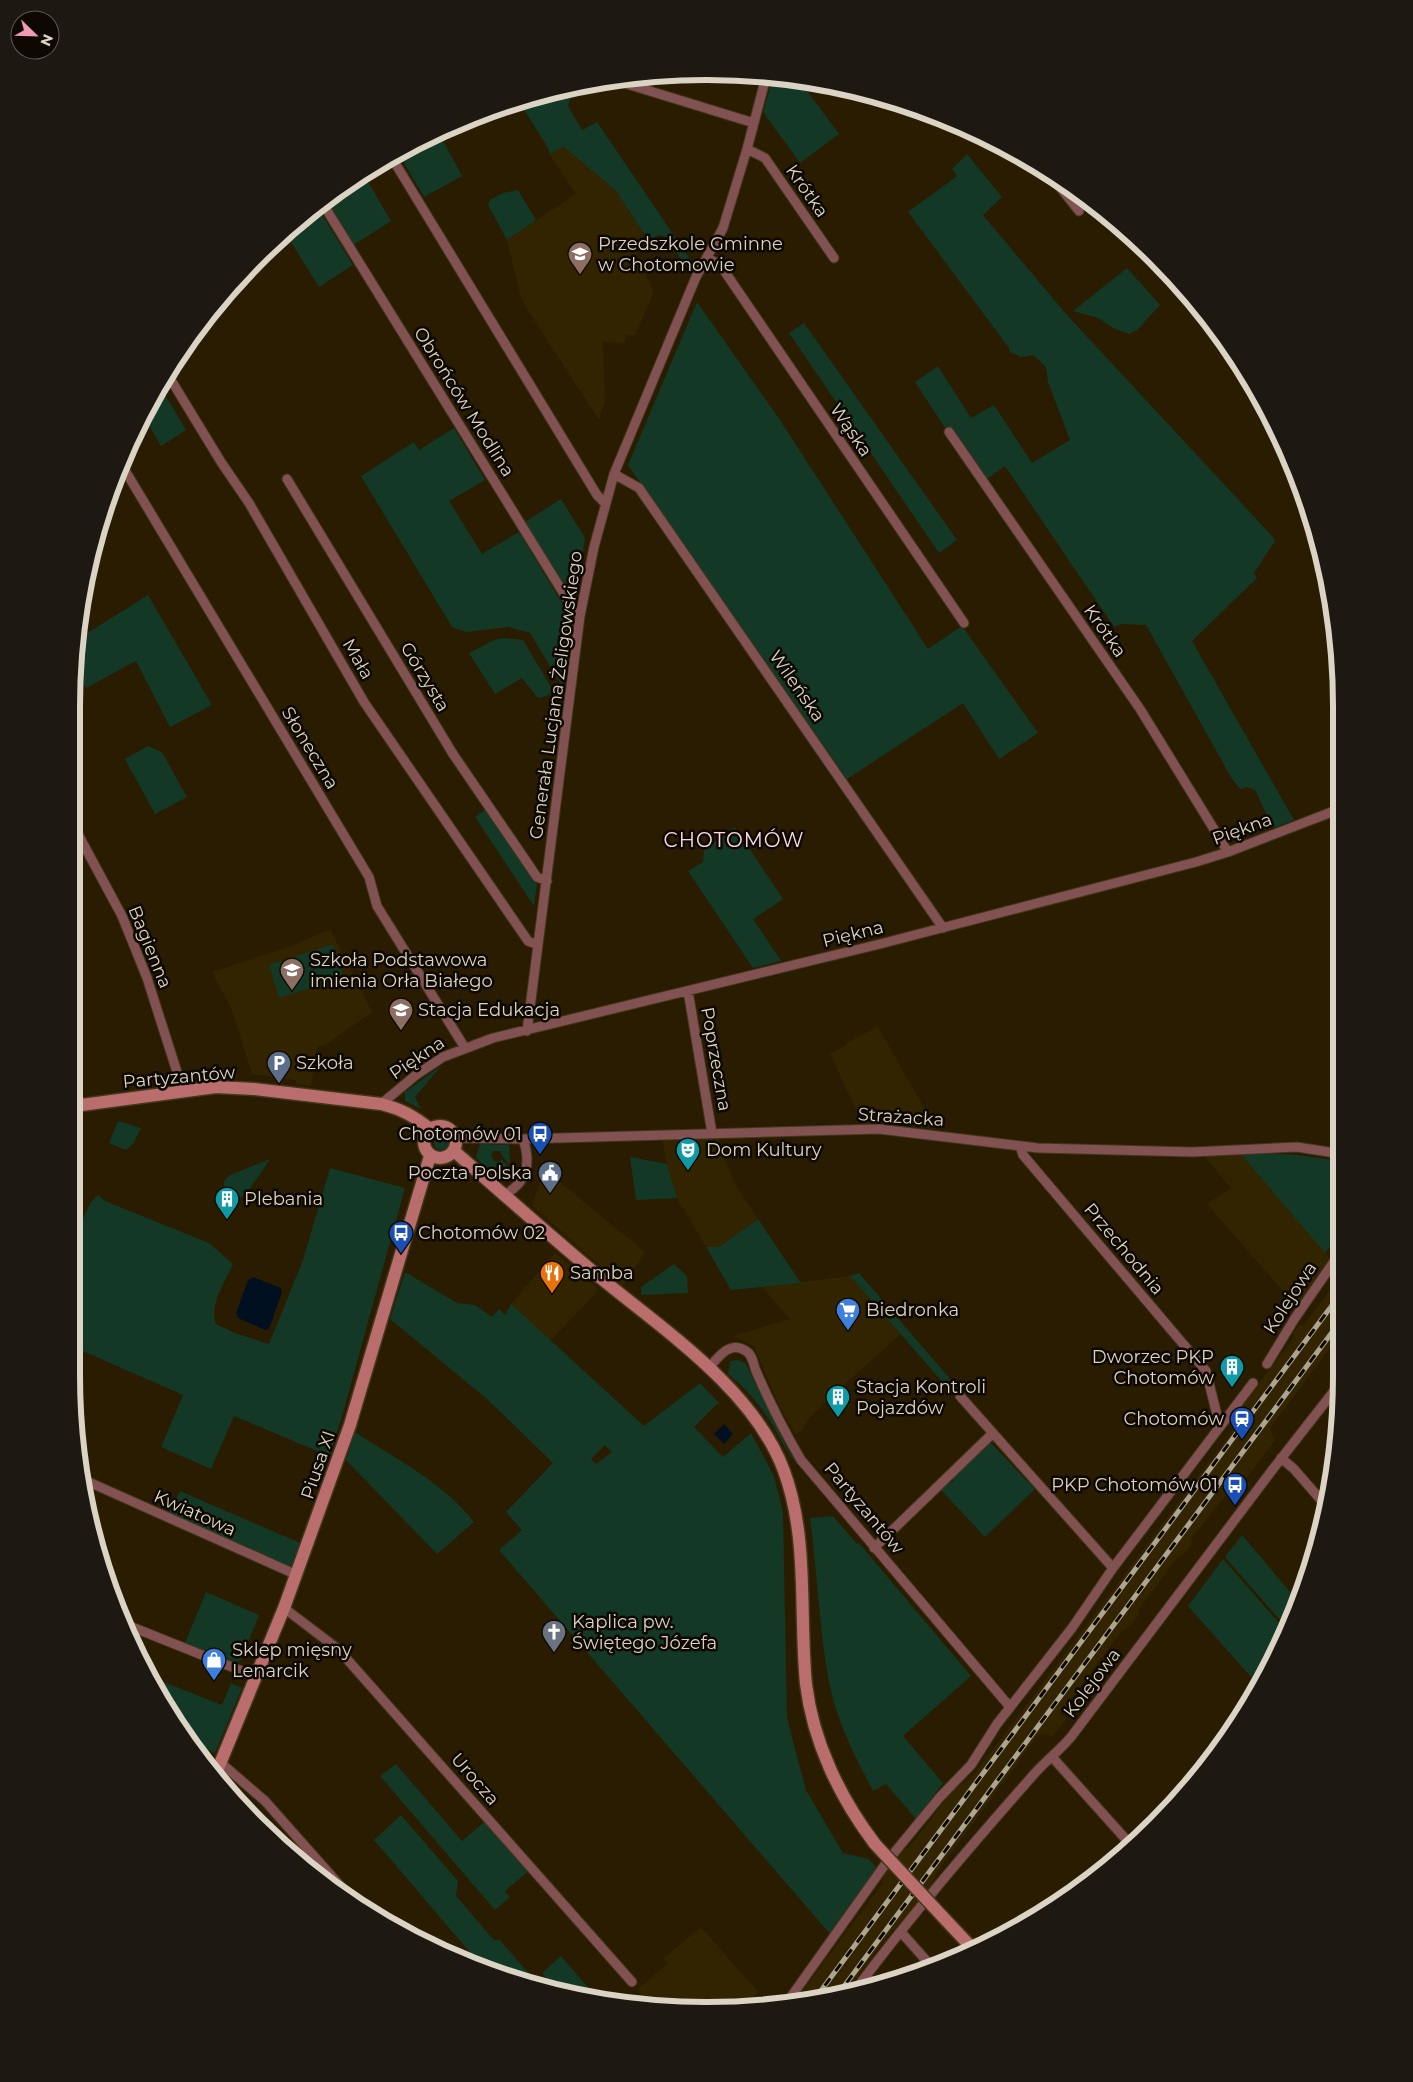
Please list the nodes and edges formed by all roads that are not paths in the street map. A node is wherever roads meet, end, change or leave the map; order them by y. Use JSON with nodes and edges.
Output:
{"nodes":[{"id":1,"x":765,"y":83,"type":"edge"},
{"id":2,"x":629,"y":85,"type":"edge"},
{"id":3,"x":754,"y":123,"type":"junction"},
{"id":4,"x":747,"y":149,"type":"junction"},
{"id":5,"x":395,"y":163,"type":"edge"},
{"id":6,"x":1064,"y":192,"type":"edge"},
{"id":7,"x":326,"y":208,"type":"edge"},
{"id":8,"x":1079,"y":211,"type":"dead end"},
{"id":9,"x":708,"y":258,"type":"junction"},
{"id":10,"x":834,"y":258,"type":"dead end"},
{"id":11,"x":172,"y":381,"type":"edge"},
{"id":12,"x":949,"y":432,"type":"dead end"},
{"id":13,"x":126,"y":472,"type":"edge"},
{"id":14,"x":614,"y":474,"type":"junction"},
{"id":15,"x":287,"y":479,"type":"dead end"},
{"id":16,"x":606,"y":502,"type":"junction"},
{"id":17,"x":580,"y":616,"type":"junction"},
{"id":18,"x":964,"y":623,"type":"dead end"},
{"id":19,"x":1333,"y":811,"type":"edge"},
{"id":20,"x":80,"y":838,"type":"edge"},
{"id":21,"x":1228,"y":852,"type":"junction"},
{"id":22,"x":546,"y":881,"type":"junction"},
{"id":23,"x":943,"y":928,"type":"junction"},
{"id":24,"x":538,"y":945,"type":"junction"},
{"id":25,"x":688,"y":991,"type":"junction"},
{"id":26,"x":527,"y":1031,"type":"junction"},
{"id":27,"x":465,"y":1048,"type":"junction"},
{"id":28,"x":181,"y":1090,"type":"junction"},
{"id":29,"x":382,"y":1104,"type":"junction"},
{"id":30,"x":80,"y":1105,"type":"edge"},
{"id":31,"x":430,"y":1129,"type":"junction"},
{"id":32,"x":712,"y":1133,"type":"junction"},
{"id":33,"x":455,"y":1138,"type":"junction"},
{"id":34,"x":523,"y":1139,"type":"junction"},
{"id":35,"x":1020,"y":1146,"type":"junction"},
{"id":36,"x":454,"y":1151,"type":"junction"},
{"id":37,"x":1333,"y":1153,"type":"edge"},
{"id":38,"x":430,"y":1156,"type":"junction"},
{"id":39,"x":504,"y":1195,"type":"junction"},
{"id":40,"x":1333,"y":1263,"type":"edge"},
{"id":41,"x":1267,"y":1364,"type":"dead end"},
{"id":42,"x":710,"y":1368,"type":"junction"},
{"id":43,"x":1253,"y":1383,"type":"dead end"},
{"id":44,"x":1333,"y":1393,"type":"edge"},
{"id":45,"x":960,"y":1396,"type":"dead end"},
{"id":46,"x":1220,"y":1427,"type":"junction"},
{"id":47,"x":992,"y":1434,"type":"junction"},
{"id":48,"x":1281,"y":1458,"type":"junction"},
{"id":49,"x":89,"y":1483,"type":"edge"},
{"id":50,"x":1321,"y":1500,"type":"edge"},
{"id":51,"x":874,"y":1548,"type":"junction"},
{"id":52,"x":1113,"y":1568,"type":"junction"},
{"id":53,"x":297,"y":1575,"type":"junction"},
{"id":54,"x":284,"y":1608,"type":"junction"},
{"id":55,"x":134,"y":1628,"type":"edge"},
{"id":56,"x":257,"y":1677,"type":"junction"},
{"id":57,"x":1010,"y":1707,"type":"junction"},
{"id":58,"x":1053,"y":1758,"type":"junction"},
{"id":59,"x":221,"y":1764,"type":"junction"},
{"id":60,"x":219,"y":1769,"type":"edge"},
{"id":61,"x":1127,"y":1841,"type":"edge"},
{"id":62,"x":336,"y":1880,"type":"edge"},
{"id":63,"x":901,"y":1932,"type":"junction"},
{"id":64,"x":968,"y":1944,"type":"edge"},
{"id":65,"x":927,"y":1961,"type":"edge"},
{"id":66,"x":866,"y":1976,"type":"junction"},
{"id":67,"x":871,"y":1981,"type":"edge"},
{"id":68,"x":632,"y":1982,"type":"dead end"},
{"id":69,"x":861,"y":1983,"type":"edge"},
{"id":70,"x":791,"y":1996,"type":"edge"}],
"edges":[{"from":1,"to":3,"type":"street","name":"Generała Lucjana Żeligowskiego"},
{"from":2,"to":3,"type":"street"},
{"from":3,"to":4,"type":"street","name":"Generała Lucjana Żeligowskiego"},
{"from":4,"to":9,"type":"street","name":"Generała Lucjana Żeligowskiego"},
{"from":4,"to":10,"type":"street","name":"Krótka"},
{"from":5,"to":16,"type":"street"},
{"from":6,"to":8,"type":"street"},
{"from":7,"to":17,"type":"street","name":"Obrońców Modlina"},
{"from":9,"to":14,"type":"street","name":"Generała Lucjana Żeligowskiego"},
{"from":9,"to":18,"type":"street","name":"Wąska"},
{"from":11,"to":24,"type":"street","name":"Mała"},
{"from":12,"to":21,"type":"street","name":"Krótka"},
{"from":13,"to":27,"type":"street","name":"Słoneczna"},
{"from":14,"to":16,"type":"street","name":"Generała Lucjana Żeligowskiego"},
{"from":14,"to":23,"type":"street","name":"Wileńska"},
{"from":15,"to":22,"type":"street","name":"Górzysta"},
{"from":16,"to":17,"type":"street","name":"Generała Lucjana Żeligowskiego"},
{"from":17,"to":22,"type":"street","name":"Generała Lucjana Żeligowskiego"},
{"from":19,"to":21,"type":"street","name":"Piękna"},
{"from":20,"to":28,"type":"street","name":"Bagienna"},
{"from":21,"to":23,"type":"street","name":"Piękna"},
{"from":22,"to":24,"type":"street","name":"Generała Lucjana Żeligowskiego"},
{"from":23,"to":25,"type":"street","name":"Piękna"},
{"from":24,"to":26,"type":"street","name":"Generała Lucjana Żeligowskiego"},
{"from":25,"to":26,"type":"street","name":"Piękna"},
{"from":25,"to":32,"type":"street","name":"Poprzeczna"},
{"from":26,"to":27,"type":"street","name":"Piękna"},
{"from":27,"to":29,"type":"street","name":"Piękna"},
{"from":28,"to":29,"type":"street","name":"Partyzantów"},
{"from":28,"to":30,"type":"street","name":"Partyzantów"},
{"from":29,"to":31,"type":"street","name":"Partyzantów"},
{"from":31,"to":33,"type":"street"},
{"from":31,"to":38,"type":"street"},
{"from":32,"to":34,"type":"street","name":"Strażacka"},
{"from":32,"to":35,"type":"street","name":"Strażacka"},
{"from":33,"to":34,"type":"street","name":"Strażacka"},
{"from":33,"to":36,"type":"street"},
{"from":34,"to":39,"type":"street"},
{"from":35,"to":37,"type":"street","name":"Strażacka"},
{"from":35,"to":46,"type":"street","name":"Przechodnia"},
{"from":36,"to":38,"type":"street"},
{"from":36,"to":39,"type":"street"},
{"from":38,"to":53,"type":"street","name":"Piusa XI"},
{"from":39,"to":42,"type":"street"},
{"from":40,"to":41,"type":"street","name":"Kolejowa"},
{"from":42,"to":51,"type":"street","name":"Partyzantów"},
{"from":42,"to":64,"type":"street","bridge":true},
{"from":43,"to":46,"type":"street"},
{"from":44,"to":48,"type":"street","name":"Kolejowa"},
{"from":45,"to":47,"type":"street"},
{"from":46,"to":52,"type":"street"},
{"from":47,"to":51,"type":"street"},
{"from":47,"to":52,"type":"street"},
{"from":48,"to":50,"type":"street"},
{"from":48,"to":58,"type":"street","name":"Kolejowa"},
{"from":49,"to":53,"type":"street","name":"Kwiatowa"},
{"from":51,"to":57,"type":"street","name":"Partyzantów"},
{"from":52,"to":57,"type":"street"},
{"from":53,"to":54,"type":"street","name":"Piusa XI"},
{"from":54,"to":56,"type":"street","name":"Piusa XI"},
{"from":54,"to":68,"type":"street","name":"Urocza"},
{"from":55,"to":56,"type":"street"},
{"from":56,"to":59,"type":"street","name":"Piusa XI"},
{"from":57,"to":70,"type":"street"},
{"from":58,"to":61,"type":"street"},
{"from":58,"to":63,"type":"street","name":"Kolejowa"},
{"from":59,"to":60,"type":"street","name":"Piusa XI"},
{"from":59,"to":62,"type":"street"},
{"from":63,"to":65,"type":"street"},
{"from":63,"to":66,"type":"street","name":"Kolejowa"},
{"from":66,"to":67,"type":"street"},
{"from":66,"to":69,"type":"street","name":"Kolejowa"}]}
